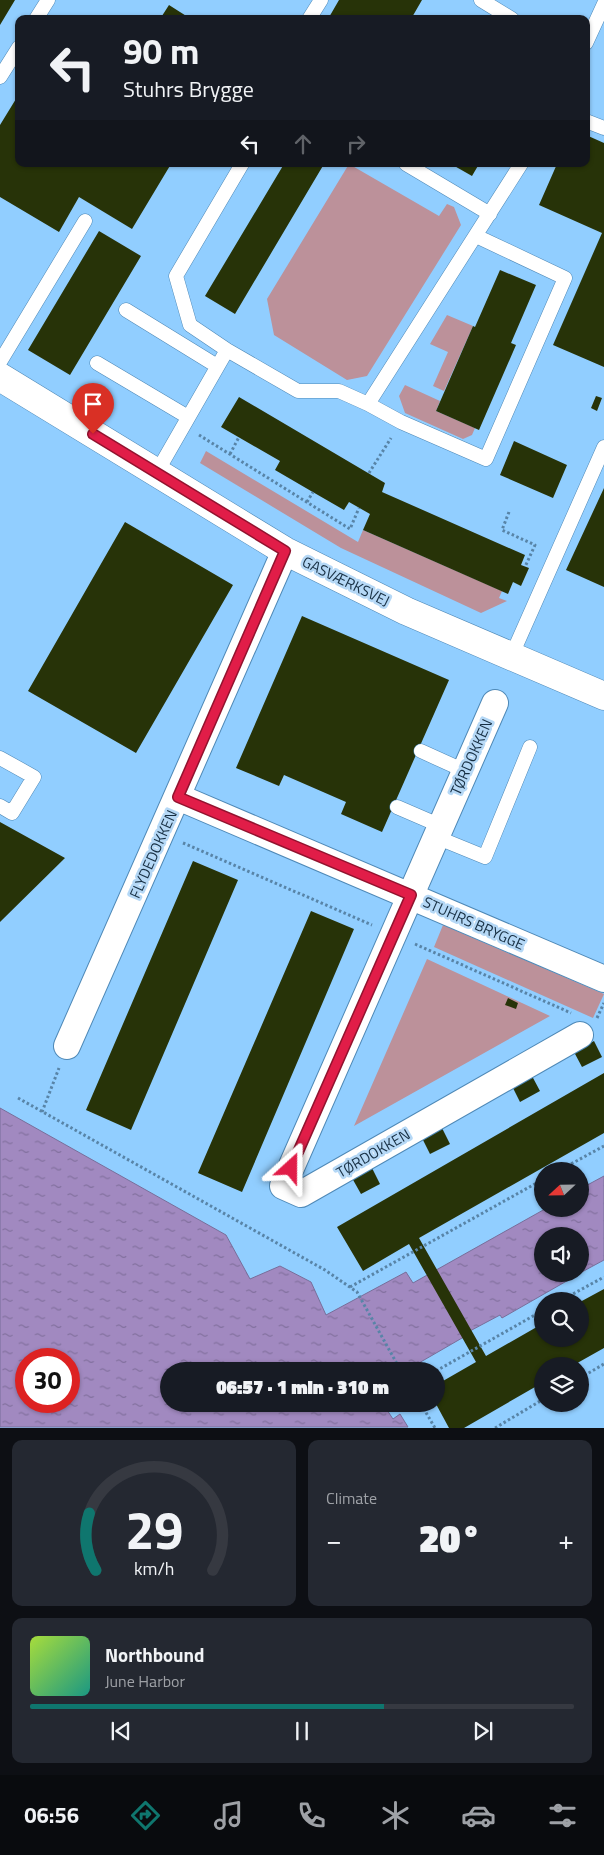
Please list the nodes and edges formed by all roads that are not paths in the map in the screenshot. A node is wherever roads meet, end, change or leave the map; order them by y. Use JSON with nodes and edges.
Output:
{"nodes":[{"id":1,"x":48,"y":0,"type":"edge"},
{"id":2,"x":321,"y":0,"type":"edge"},
{"id":3,"x":481,"y":0,"type":"edge"},
{"id":4,"x":604,"y":4,"type":"edge"},
{"id":5,"x":39,"y":15,"type":"edge"},
{"id":6,"x":312,"y":15,"type":"edge"},
{"id":7,"x":505,"y":15,"type":"edge"},
{"id":8,"x":590,"y":34,"type":"edge"},
{"id":9,"x":15,"y":54,"type":"edge"},
{"id":10,"x":0,"y":78,"type":"edge"},
{"id":11,"x":590,"y":123,"type":"edge"},
{"id":12,"x":604,"y":128,"type":"edge"},
{"id":13,"x":240,"y":167,"type":"edge"},
{"id":14,"x":411,"y":167,"type":"edge"},
{"id":15,"x":519,"y":167,"type":"edge"},
{"id":16,"x":490,"y":214,"type":"junction"},
{"id":17,"x":85,"y":221,"type":"dead end"},
{"id":18,"x":476,"y":236,"type":"junction"},
{"id":19,"x":126,"y":310,"type":"dead end"},
{"id":20,"x":227,"y":350,"type":"junction"},
{"id":21,"x":0,"y":362,"type":"edge"},
{"id":22,"x":97,"y":363,"type":"dead end"},
{"id":23,"x":217,"y":366,"type":"junction"},
{"id":24,"x":0,"y":377,"type":"edge"},
{"id":25,"x":368,"y":404,"type":"junction"},
{"id":26,"x":186,"y":421,"type":"junction"},
{"id":27,"x":604,"y":446,"type":"edge"},
{"id":28,"x":157,"y":472,"type":"junction"},
{"id":29,"x":285,"y":551,"type":"junction"},
{"id":30,"x":511,"y":657,"type":"junction"},
{"id":31,"x":604,"y":696,"type":"edge"},
{"id":32,"x":495,"y":703,"type":"dead end"},
{"id":33,"x":530,"y":747,"type":"dead end"},
{"id":34,"x":421,"y":751,"type":"dead end"},
{"id":35,"x":0,"y":758,"type":"edge"},
{"id":36,"x":466,"y":771,"type":"junction"},
{"id":37,"x":178,"y":797,"type":"junction"},
{"id":38,"x":0,"y":806,"type":"edge"},
{"id":39,"x":397,"y":807,"type":"dead end"},
{"id":40,"x":439,"y":832,"type":"junction"},
{"id":41,"x":411,"y":895,"type":"junction"},
{"id":42,"x":604,"y":979,"type":"edge"},
{"id":43,"x":580,"y":1035,"type":"dead end"},
{"id":44,"x":67,"y":1046,"type":"road end"}],
"edges":[{"from":1,"to":5,"type":"lane"},
{"from":2,"to":6,"type":"lane"},
{"from":3,"to":7,"type":"lane"},
{"from":4,"to":8,"type":"lane"},
{"from":9,"to":10,"type":"lane"},
{"from":11,"to":12,"type":"lane"},
{"from":13,"to":20,"type":"lane"},
{"from":14,"to":16,"type":"lane"},
{"from":15,"to":16,"type":"lane"},
{"from":16,"to":18,"type":"lane"},
{"from":17,"to":21,"type":"lane"},
{"from":18,"to":25,"type":"lane"},
{"from":18,"to":25,"type":"lane"},
{"from":19,"to":23,"type":"lane"},
{"from":20,"to":23,"type":"lane"},
{"from":20,"to":25,"type":"lane"},
{"from":22,"to":26,"type":"lane"},
{"from":23,"to":26,"type":"lane"},
{"from":24,"to":28,"type":"street","name":"GASVÆRKSVEJ"},
{"from":26,"to":28,"type":"lane"},
{"from":27,"to":30,"type":"lane"},
{"from":28,"to":29,"type":"street","name":"GASVÆRKSVEJ"},
{"from":29,"to":30,"type":"street","name":"GASVÆRKSVEJ"},
{"from":29,"to":37,"type":"street","name":"FLYDEDOKKEN"},
{"from":30,"to":31,"type":"street","name":"GASVÆRKSVEJ"},
{"from":32,"to":36,"type":"street","name":"TØRDOKKEN"},
{"from":33,"to":40,"type":"lane"},
{"from":34,"to":36,"type":"lane"},
{"from":35,"to":38,"type":"lane"},
{"from":36,"to":40,"type":"street","name":"TØRDOKKEN"},
{"from":37,"to":41,"type":"street","name":"STUHRS BRYGGE"},
{"from":37,"to":44,"type":"street","name":"FLYDEDOKKEN"},
{"from":39,"to":40,"type":"lane"},
{"from":40,"to":41,"type":"street","name":"TØRDOKKEN"},
{"from":41,"to":42,"type":"street","name":"STUHRS BRYGGE"},
{"from":41,"to":43,"type":"street","name":"TØRDOKKEN"}]}
